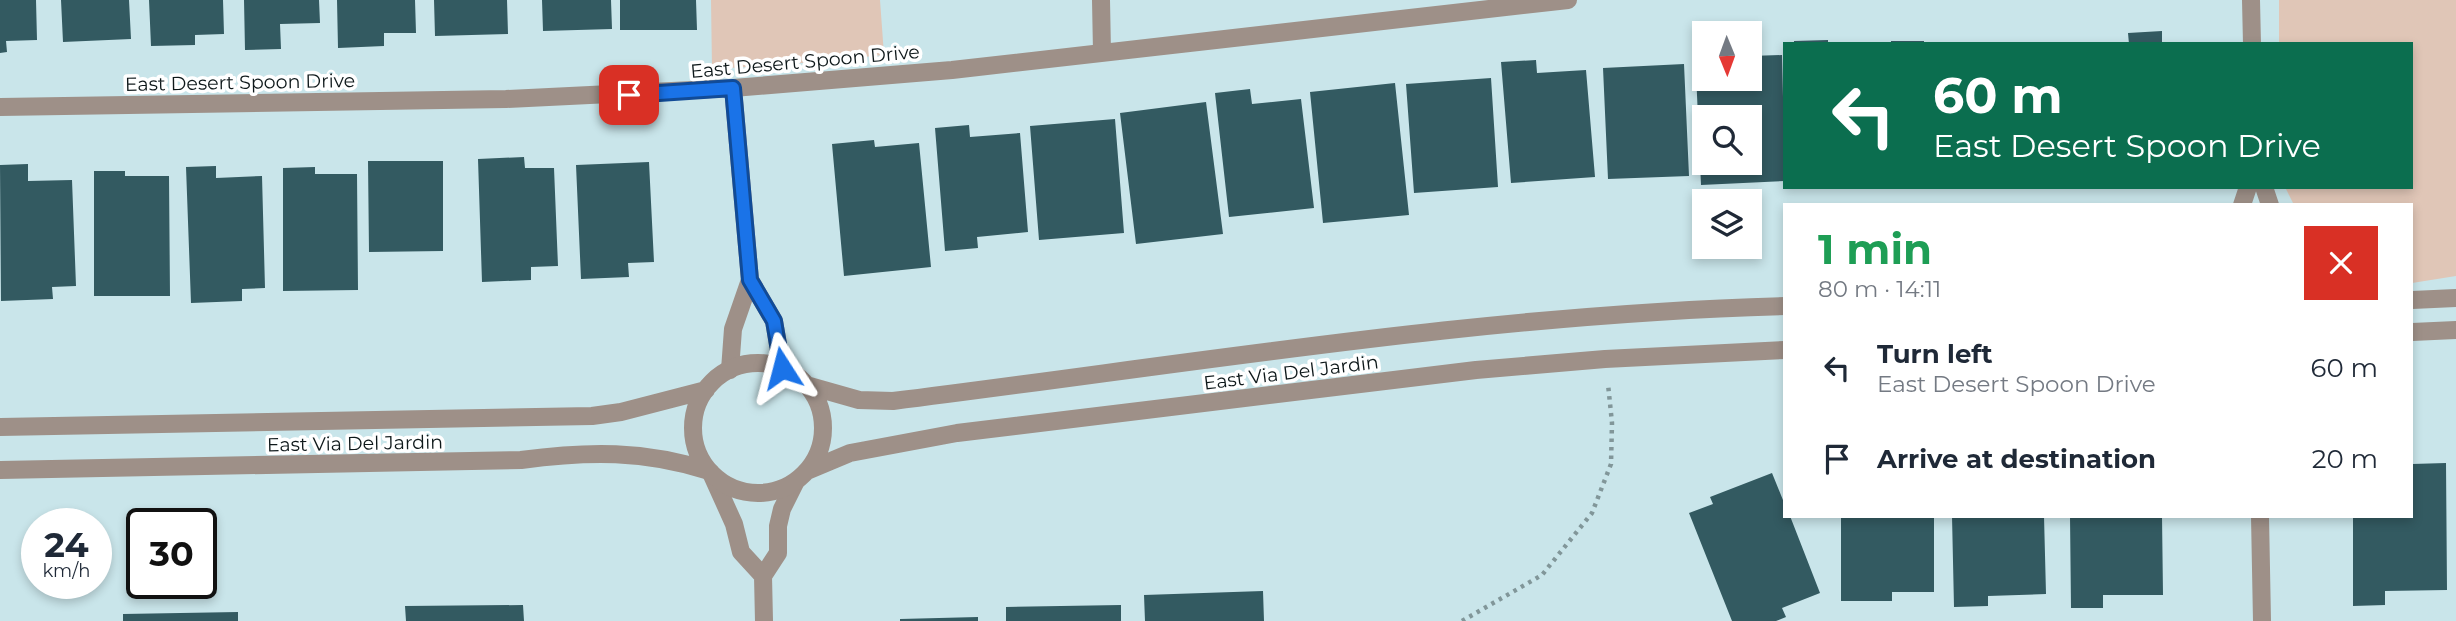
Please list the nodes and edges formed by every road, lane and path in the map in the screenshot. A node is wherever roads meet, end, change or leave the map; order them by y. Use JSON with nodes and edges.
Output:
{"nodes":[{"id":1,"x":1101,"y":0,"type":"edge"},
{"id":2,"x":1568,"y":0,"type":"edge"},
{"id":3,"x":2251,"y":0,"type":"edge"},
{"id":4,"x":2252,"y":42,"type":"edge"},
{"id":5,"x":1102,"y":52,"type":"junction"},
{"id":6,"x":733,"y":88,"type":"junction"},
{"id":7,"x":0,"y":107,"type":"edge"},
{"id":8,"x":750,"y":280,"type":"junction"},
{"id":9,"x":2456,"y":298,"type":"edge"},
{"id":10,"x":2413,"y":300,"type":"edge"},
{"id":11,"x":1783,"y":306,"type":"edge"},
{"id":12,"x":2456,"y":330,"type":"edge"},
{"id":13,"x":2413,"y":332,"type":"edge"},
{"id":14,"x":1783,"y":350,"type":"edge"},
{"id":15,"x":1605,"y":359,"type":"junction"},
{"id":16,"x":782,"y":368,"type":"junction"},
{"id":17,"x":730,"y":370,"type":"junction"},
{"id":18,"x":806,"y":385,"type":"junction"},
{"id":19,"x":706,"y":390,"type":"junction"},
{"id":20,"x":0,"y":427,"type":"edge"},
{"id":21,"x":0,"y":470,"type":"edge"},
{"id":22,"x":710,"y":472,"type":"junction"},
{"id":23,"x":801,"y":477,"type":"junction"},
{"id":24,"x":2260,"y":518,"type":"edge"},
{"id":25,"x":763,"y":576,"type":"junction"},
{"id":26,"x":764,"y":621,"type":"edge"},
{"id":27,"x":1462,"y":621,"type":"edge"},
{"id":28,"x":2262,"y":621,"type":"edge"}],
"edges":[{"from":1,"to":5,"type":"street"},
{"from":2,"to":5,"type":"street","name":"East Desert Spoon Drive"},
{"from":3,"to":4,"type":"street"},
{"from":5,"to":6,"type":"street","name":"East Desert Spoon Drive"},
{"from":6,"to":7,"type":"street","name":"East Desert Spoon Drive"},
{"from":6,"to":8,"type":"street"},
{"from":8,"to":16,"type":"street"},
{"from":8,"to":17,"type":"street"},
{"from":9,"to":10,"type":"street"},
{"from":11,"to":18,"type":"street","name":"East Via Del Jardin"},
{"from":12,"to":13,"type":"street"},
{"from":14,"to":15,"type":"street","name":"East Via Del Jardin"},
{"from":15,"to":23,"type":"street","name":"East Via Del Jardin"},
{"from":15,"to":27,"type":"path"},
{"from":16,"to":17,"type":"street"},
{"from":16,"to":18,"type":"street"},
{"from":17,"to":19,"type":"street"},
{"from":18,"to":23,"type":"street"},
{"from":19,"to":20,"type":"street","name":"East Via Del Jardin"},
{"from":19,"to":22,"type":"street"},
{"from":21,"to":22,"type":"street","name":"East Via Del Jardin"},
{"from":22,"to":23,"type":"street"},
{"from":22,"to":25,"type":"street"},
{"from":23,"to":25,"type":"street"},
{"from":24,"to":28,"type":"street"},
{"from":25,"to":26,"type":"street"}]}
